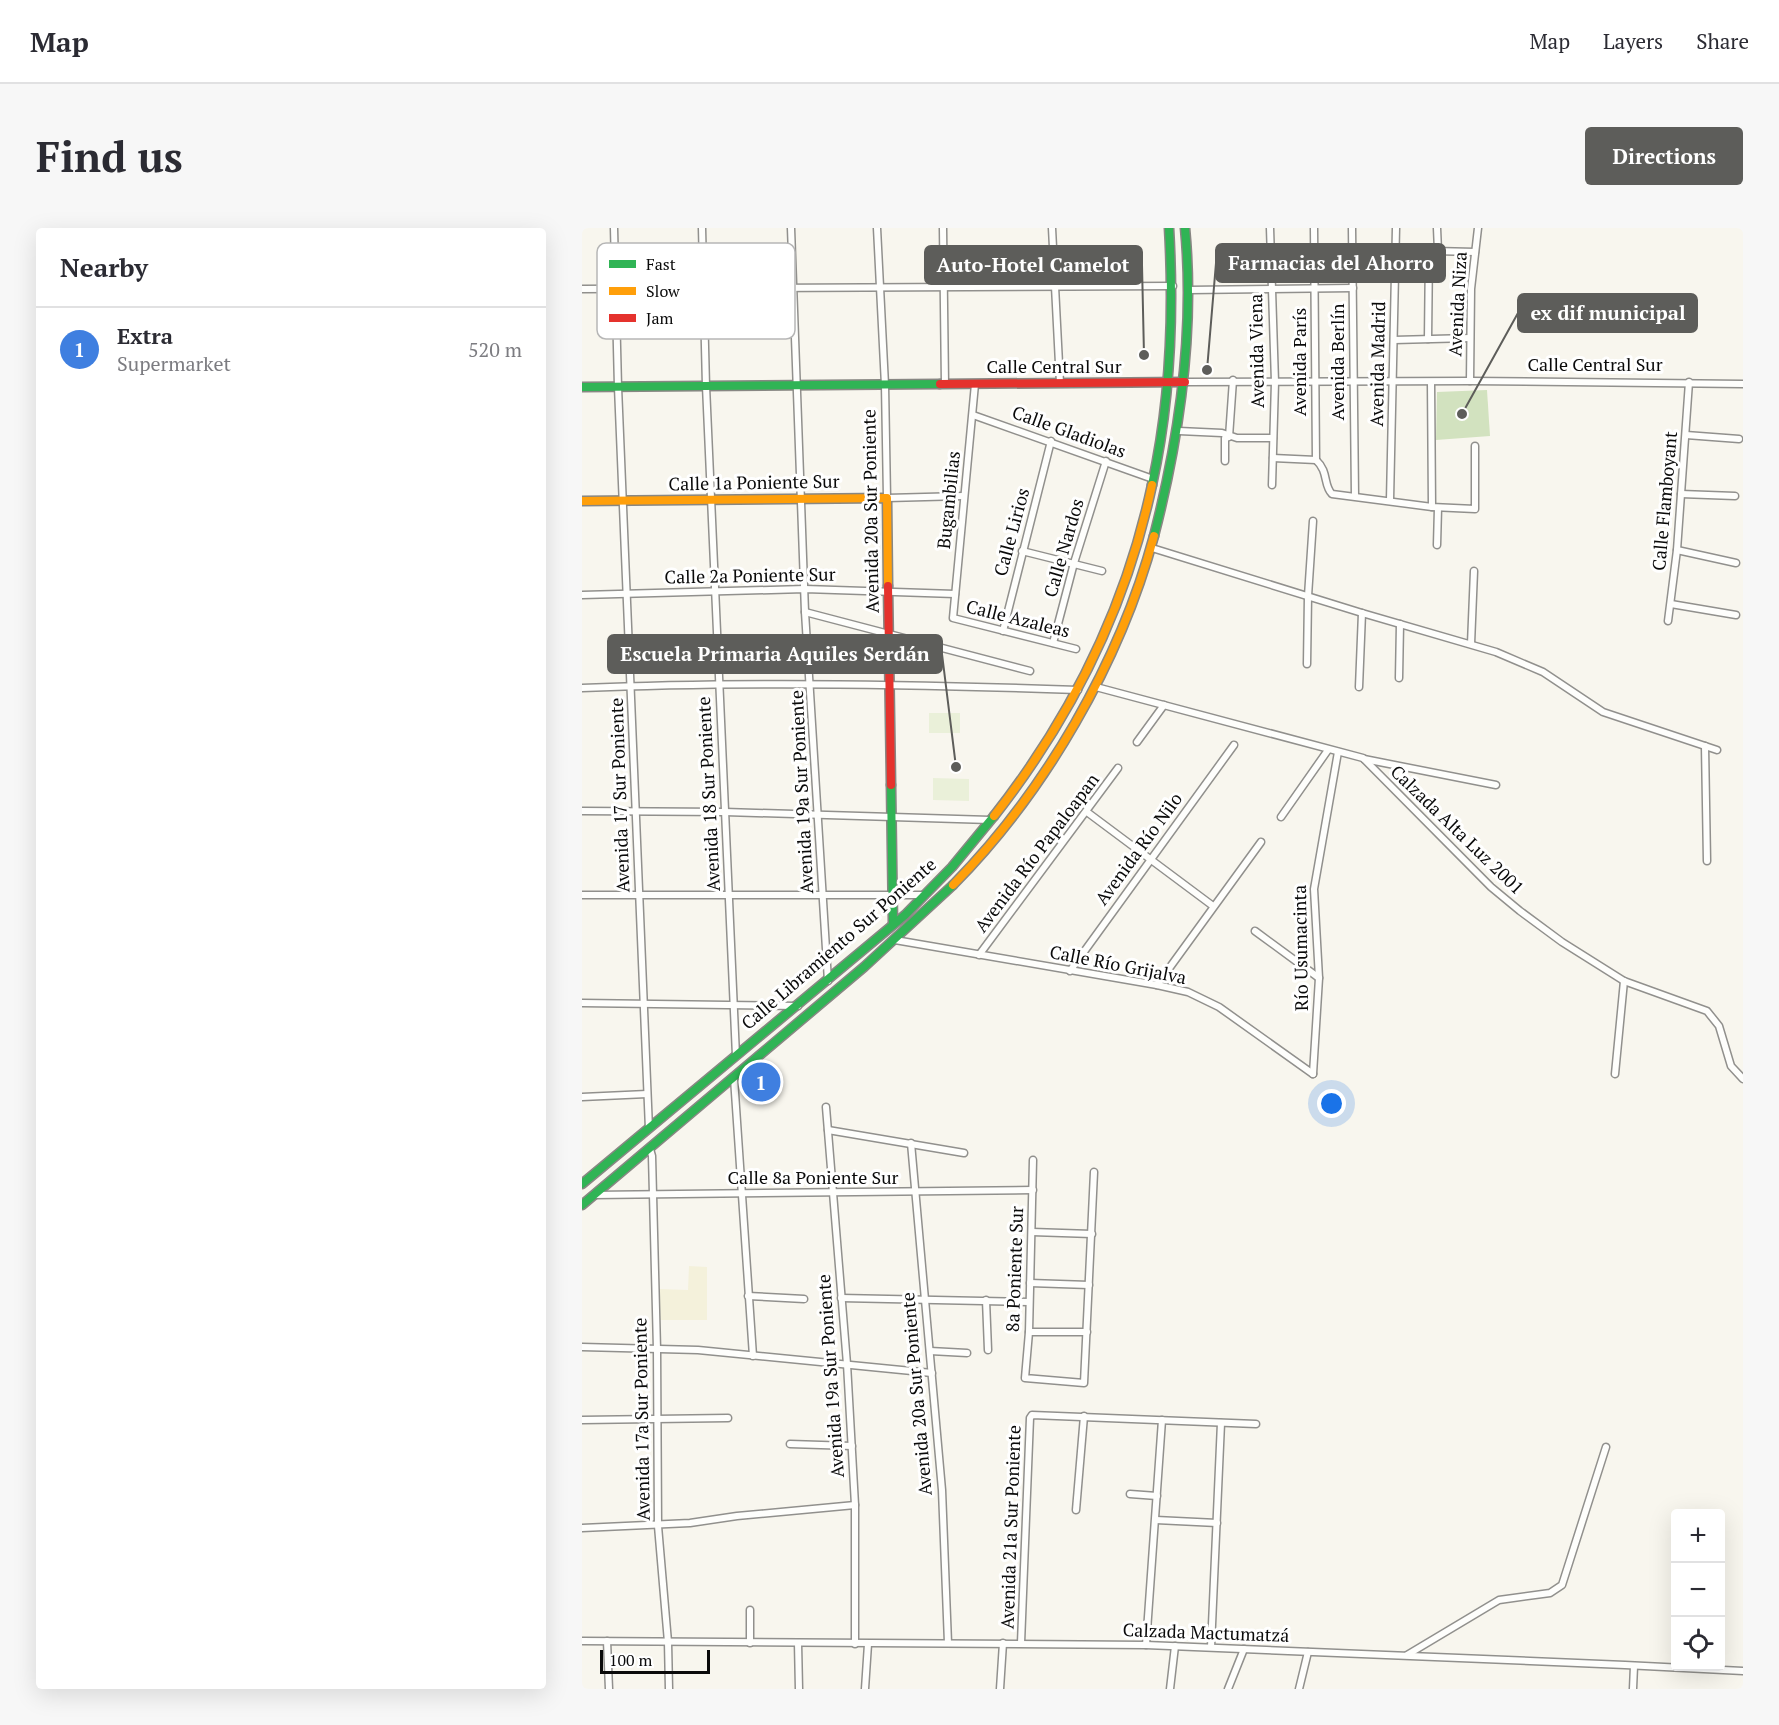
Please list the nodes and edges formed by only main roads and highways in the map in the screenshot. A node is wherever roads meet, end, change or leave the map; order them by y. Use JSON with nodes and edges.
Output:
{"nodes":[{"id":1,"x":1169,"y":228,"type":"edge"},
{"id":2,"x":1185,"y":228,"type":"edge"},
{"id":3,"x":1185,"y":382,"type":"junction"},
{"id":4,"x":1169,"y":383,"type":"junction"},
{"id":5,"x":582,"y":387,"type":"edge"},
{"id":6,"x":887,"y":498,"type":"joint"},
{"id":7,"x":582,"y":501,"type":"edge"},
{"id":8,"x":893,"y":924,"type":"junction"},
{"id":9,"x":582,"y":1184,"type":"edge"},
{"id":10,"x":582,"y":1205,"type":"edge"}],
"edges":[{"from":1,"to":4,"type":"main road","name":"Calle Libramiento Sur Poniente"},
{"from":2,"to":3,"type":"main road","name":"Calle Libramiento Sur Poniente"},
{"from":3,"to":4,"type":"main road","name":"Calle Central Sur"},
{"from":3,"to":10,"type":"main road","name":"Calle Libramiento Sur Poniente"},
{"from":4,"to":5,"type":"main road","name":"Calle Central Sur"},
{"from":4,"to":8,"type":"main road","name":"Calle Libramiento Sur Poniente"},
{"from":6,"to":7,"type":"main road","name":"Calle 1a Poniente Sur"},
{"from":6,"to":8,"type":"main road","name":"Avenida 20a Sur Poniente"},
{"from":8,"to":9,"type":"main road","name":"Calle Libramiento Sur Poniente"}]}
